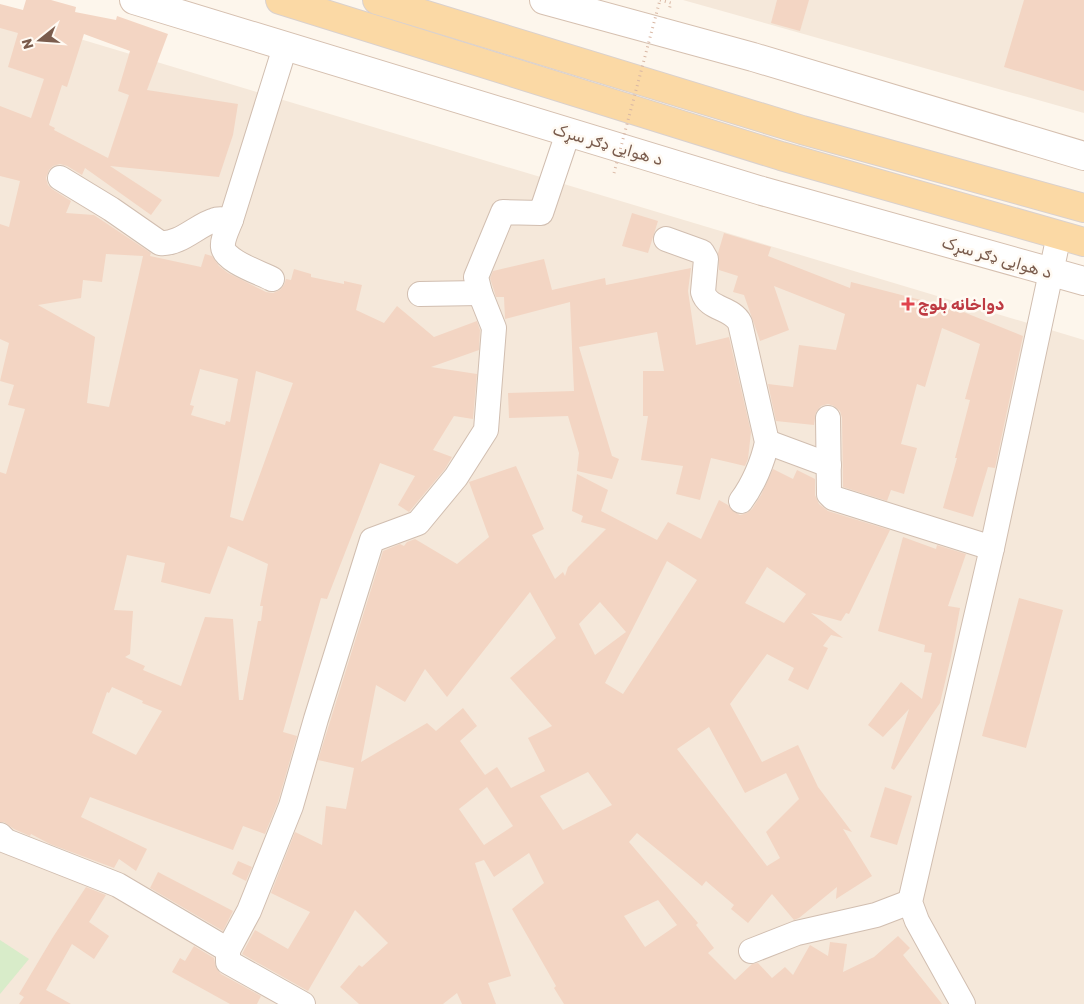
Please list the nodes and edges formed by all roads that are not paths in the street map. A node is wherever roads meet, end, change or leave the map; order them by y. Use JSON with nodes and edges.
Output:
{"nodes":[{"id":1,"x":134,"y":0,"type":"edge"},
{"id":2,"x":280,"y":0,"type":"edge"},
{"id":3,"x":377,"y":0,"type":"edge"},
{"id":4,"x":544,"y":0,"type":"edge"},
{"id":5,"x":285,"y":47,"type":"junction"},
{"id":6,"x":568,"y":133,"type":"junction"},
{"id":7,"x":1084,"y":156,"type":"edge"},
{"id":8,"x":60,"y":178,"type":"dead end"},
{"id":9,"x":1084,"y":208,"type":"edge"},
{"id":10,"x":230,"y":220,"type":"junction"},
{"id":11,"x":666,"y":239,"type":"dead end"},
{"id":12,"x":1071,"y":239,"type":"edge"},
{"id":13,"x":1050,"y":272,"type":"junction"},
{"id":14,"x":272,"y":279,"type":"dead end"},
{"id":15,"x":1084,"y":281,"type":"edge"},
{"id":16,"x":480,"y":293,"type":"junction"},
{"id":17,"x":420,"y":294,"type":"dead end"},
{"id":18,"x":828,"y":418,"type":"dead end"},
{"id":19,"x":767,"y":442,"type":"junction"},
{"id":20,"x":829,"y":465,"type":"junction"},
{"id":21,"x":740,"y":501,"type":"dead end"},
{"id":22,"x":992,"y":548,"type":"junction"},
{"id":23,"x":0,"y":835,"type":"edge"},
{"id":24,"x":910,"y":902,"type":"junction"},
{"id":25,"x":228,"y":950,"type":"junction"},
{"id":26,"x":751,"y":951,"type":"dead end"},
{"id":27,"x":303,"y":1004,"type":"edge"},
{"id":28,"x":963,"y":1004,"type":"edge"}],
"edges":[{"from":1,"to":5,"type":"main road","name":"د هوایی ډګر سړک"},
{"from":2,"to":12,"type":"main road"},
{"from":3,"to":9,"type":"main road"},
{"from":4,"to":7,"type":"main road"},
{"from":5,"to":6,"type":"main road","name":"د هوایی ډګر سړک"},
{"from":5,"to":10,"type":"street"},
{"from":6,"to":13,"type":"main road","name":"د هوایی ډګر سړک"},
{"from":6,"to":16,"type":"street"},
{"from":8,"to":10,"type":"street"},
{"from":10,"to":14,"type":"street"},
{"from":11,"to":19,"type":"street"},
{"from":12,"to":13,"type":"street"},
{"from":13,"to":15,"type":"main road","name":"د هوایی ډګر سړک"},
{"from":13,"to":22,"type":"street"},
{"from":16,"to":17,"type":"street"},
{"from":16,"to":25,"type":"street"},
{"from":18,"to":20,"type":"street"},
{"from":19,"to":20,"type":"street"},
{"from":19,"to":21,"type":"street"},
{"from":20,"to":22,"type":"street"},
{"from":22,"to":24,"type":"street"},
{"from":23,"to":25,"type":"street"},
{"from":24,"to":26,"type":"street"},
{"from":24,"to":28,"type":"street"},
{"from":25,"to":27,"type":"street"}]}
